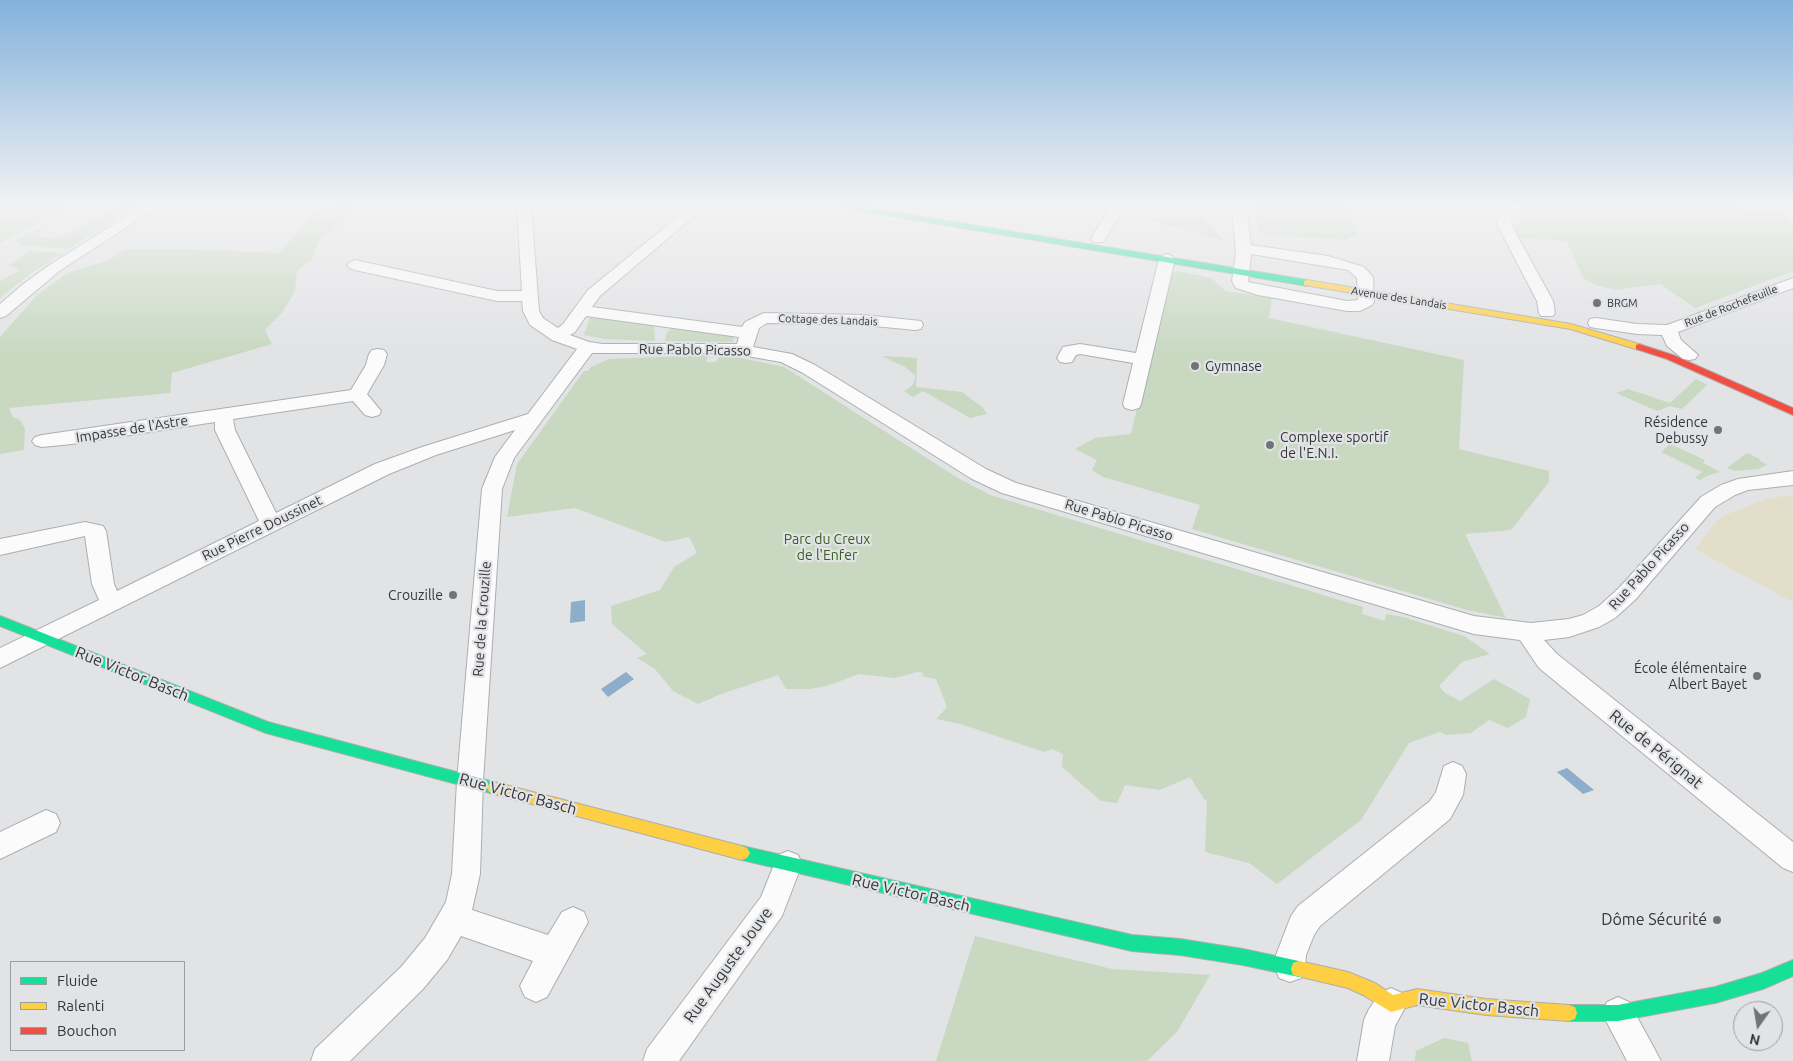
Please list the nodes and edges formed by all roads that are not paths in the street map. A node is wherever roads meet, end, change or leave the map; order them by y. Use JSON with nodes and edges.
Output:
{"nodes":[{"id":1,"x":75,"y":256,"type":"edge"},
{"id":2,"x":527,"y":256,"type":"edge"},
{"id":3,"x":639,"y":256,"type":"edge"},
{"id":4,"x":1146,"y":256,"type":"edge"},
{"id":5,"x":1204,"y":256,"type":"edge"},
{"id":6,"x":1242,"y":256,"type":"edge"},
{"id":7,"x":1520,"y":256,"type":"edge"},
{"id":8,"x":1167,"y":259,"type":"junction"},
{"id":9,"x":1242,"y":261,"type":"junction"},
{"id":10,"x":355,"y":265,"type":"dead end"},
{"id":11,"x":1793,"y":283,"type":"edge"},
{"id":12,"x":1367,"y":288,"type":"junction"},
{"id":13,"x":529,"y":294,"type":"junction"},
{"id":14,"x":581,"y":310,"type":"junction"},
{"id":15,"x":0,"y":313,"type":"edge"},
{"id":16,"x":1547,"y":313,"type":"junction"},
{"id":17,"x":1596,"y":323,"type":"junction"},
{"id":18,"x":914,"y":325,"type":"dead end"},
{"id":19,"x":1669,"y":330,"type":"junction"},
{"id":20,"x":558,"y":336,"type":"junction"},
{"id":21,"x":746,"y":341,"type":"junction"},
{"id":22,"x":587,"y":347,"type":"junction"},
{"id":23,"x":378,"y":354,"type":"dead end"},
{"id":24,"x":1689,"y":355,"type":"junction"},
{"id":25,"x":1066,"y":358,"type":"dead end"},
{"id":26,"x":1142,"y":360,"type":"junction"},
{"id":27,"x":357,"y":395,"type":"junction"},
{"id":28,"x":1793,"y":400,"type":"edge"},
{"id":29,"x":1132,"y":404,"type":"dead end"},
{"id":30,"x":372,"y":411,"type":"dead end"},
{"id":31,"x":1793,"y":412,"type":"edge"},
{"id":32,"x":223,"y":415,"type":"junction"},
{"id":33,"x":533,"y":418,"type":"junction"},
{"id":34,"x":42,"y":441,"type":"dead end"},
{"id":35,"x":1793,"y":478,"type":"edge"},
{"id":36,"x":270,"y":523,"type":"junction"},
{"id":37,"x":0,"y":547,"type":"edge"},
{"id":38,"x":112,"y":603,"type":"junction"},
{"id":39,"x":0,"y":620,"type":"edge"},
{"id":40,"x":1527,"y":632,"type":"junction"},
{"id":41,"x":43,"y":638,"type":"junction"},
{"id":42,"x":0,"y":659,"type":"edge"},
{"id":43,"x":1453,"y":774,"type":"dead end"},
{"id":44,"x":470,"y":781,"type":"junction"},
{"id":45,"x":46,"y":823,"type":"dead end"},
{"id":46,"x":0,"y":846,"type":"edge"},
{"id":47,"x":1793,"y":859,"type":"edge"},
{"id":48,"x":788,"y":864,"type":"junction"},
{"id":49,"x":454,"y":919,"type":"junction"},
{"id":50,"x":573,"y":922,"type":"dead end"},
{"id":51,"x":556,"y":953,"type":"junction"},
{"id":52,"x":1290,"y":967,"type":"junction"},
{"id":53,"x":1793,"y":968,"type":"edge"},
{"id":54,"x":536,"y":986,"type":"dead end"},
{"id":55,"x":1391,"y":1004,"type":"junction"},
{"id":56,"x":1618,"y":1012,"type":"junction"},
{"id":57,"x":327,"y":1061,"type":"edge"},
{"id":58,"x":659,"y":1061,"type":"edge"},
{"id":59,"x":1373,"y":1061,"type":"edge"},
{"id":60,"x":1645,"y":1061,"type":"edge"}],
"edges":[{"from":1,"to":15,"type":"street"},
{"from":2,"to":13,"type":"street","name":"Rue Pablo Picasso"},
{"from":3,"to":14,"type":"street"},
{"from":4,"to":8,"type":"main road"},
{"from":5,"to":9,"type":"main road"},
{"from":6,"to":9,"type":"street"},
{"from":7,"to":16,"type":"street"},
{"from":8,"to":9,"type":"main road"},
{"from":8,"to":26,"type":"street"},
{"from":9,"to":12,"type":"street"},
{"from":9,"to":12,"type":"street"},
{"from":10,"to":13,"type":"street"},
{"from":11,"to":19,"type":"street","name":"Rue de Rochefeuille"},
{"from":12,"to":16,"type":"main road","name":"Avenue des Landais"},
{"from":12,"to":31,"type":"main road","name":"Avenue des Landais"},
{"from":13,"to":20,"type":"street","name":"Rue Pablo Picasso"},
{"from":14,"to":20,"type":"street"},
{"from":14,"to":21,"type":"street"},
{"from":16,"to":17,"type":"main road","name":"Avenue des Landais"},
{"from":17,"to":19,"type":"street","name":"Rue de Rochefeuille"},
{"from":17,"to":24,"type":"main road","name":"Avenue des Landais"},
{"from":18,"to":21,"type":"street","name":"Cottage des Landais"},
{"from":19,"to":24,"type":"street","name":"Rue de Rochefeuille"},
{"from":20,"to":22,"type":"street","name":"Rue Pablo Picasso"},
{"from":21,"to":22,"type":"street","name":"Rue Pablo Picasso"},
{"from":21,"to":40,"type":"street","name":"Rue Pablo Picasso"},
{"from":22,"to":33,"type":"street","name":"Rue de la Crouzille"},
{"from":23,"to":27,"type":"street"},
{"from":24,"to":28,"type":"main road","name":"Avenue des Landais"},
{"from":25,"to":26,"type":"street"},
{"from":26,"to":29,"type":"street"},
{"from":27,"to":30,"type":"street"},
{"from":27,"to":32,"type":"street","name":"Impasse de l'Astre"},
{"from":32,"to":34,"type":"street","name":"Impasse de l'Astre"},
{"from":32,"to":36,"type":"street"},
{"from":33,"to":36,"type":"street","name":"Rue Pierre Doussinet"},
{"from":33,"to":44,"type":"street","name":"Rue de la Crouzille"},
{"from":35,"to":40,"type":"street","name":"Rue Pablo Picasso"},
{"from":36,"to":38,"type":"street","name":"Rue Pierre Doussinet"},
{"from":37,"to":38,"type":"street"},
{"from":38,"to":41,"type":"street","name":"Rue Pierre Doussinet"},
{"from":39,"to":41,"type":"main road","name":"Rue Victor Basch"},
{"from":40,"to":47,"type":"street","name":"Rue de Pérignat"},
{"from":41,"to":42,"type":"street","name":"Rue Pierre Doussinet"},
{"from":41,"to":44,"type":"main road","name":"Rue Victor Basch"},
{"from":43,"to":52,"type":"street"},
{"from":44,"to":48,"type":"main road","name":"Rue Victor Basch"},
{"from":44,"to":49,"type":"street","name":"Rue de la Crouzille"},
{"from":45,"to":46,"type":"street"},
{"from":48,"to":52,"type":"main road","name":"Rue Victor Basch"},
{"from":48,"to":58,"type":"street","name":"Rue Auguste Jouve"},
{"from":49,"to":51,"type":"street"},
{"from":49,"to":57,"type":"street","name":"Rue de la Crouzille"},
{"from":50,"to":51,"type":"street"},
{"from":51,"to":54,"type":"street"},
{"from":52,"to":55,"type":"main road","name":"Rue Victor Basch"},
{"from":53,"to":56,"type":"main road","name":"Rue Victor Basch"},
{"from":55,"to":56,"type":"main road","name":"Rue Victor Basch"},
{"from":55,"to":59,"type":"street"},
{"from":56,"to":60,"type":"street"}]}
